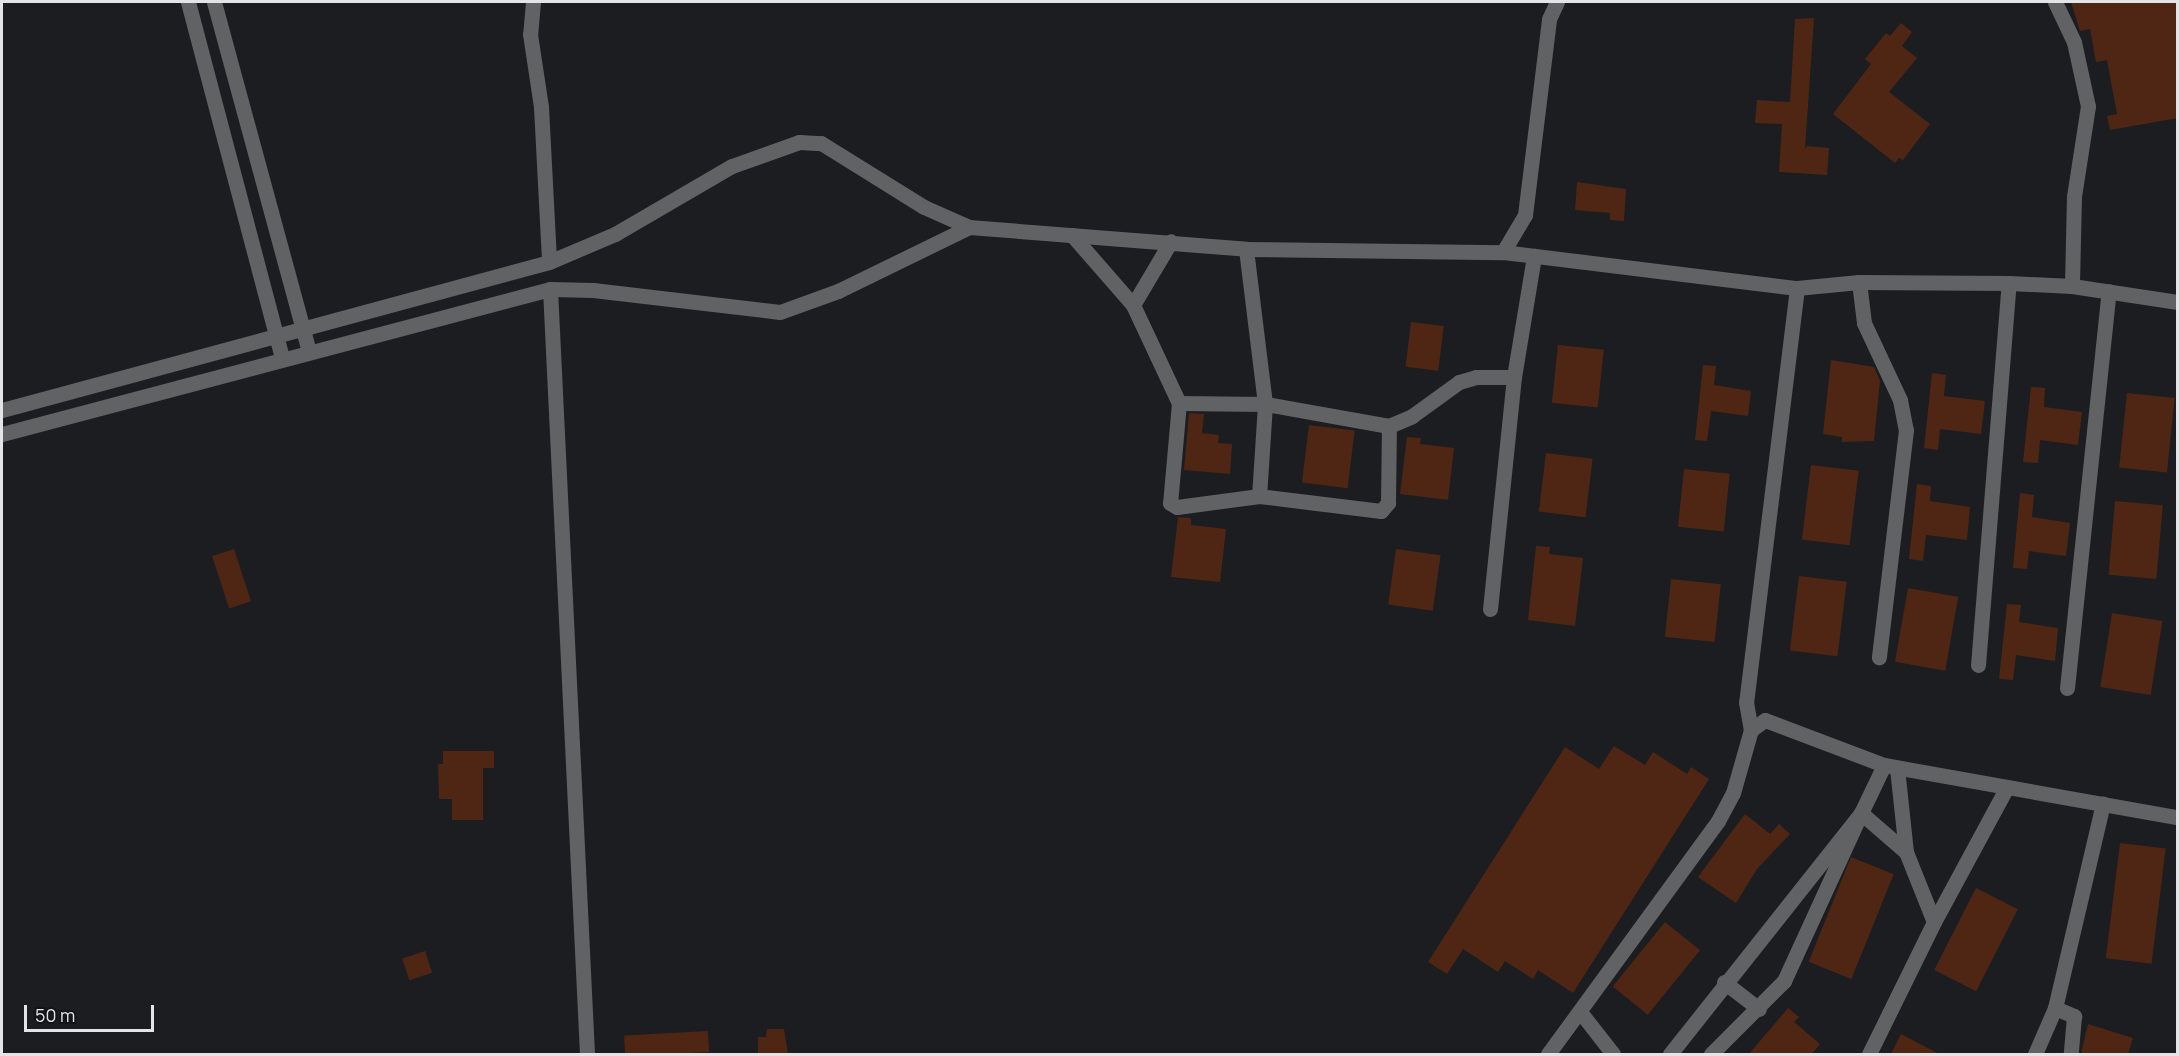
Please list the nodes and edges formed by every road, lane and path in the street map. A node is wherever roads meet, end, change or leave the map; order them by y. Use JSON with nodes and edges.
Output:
{"nodes":[{"id":1,"x":188,"y":2,"type":"edge"},
{"id":2,"x":214,"y":2,"type":"edge"},
{"id":3,"x":533,"y":2,"type":"edge"},
{"id":4,"x":1557,"y":2,"type":"edge"},
{"id":5,"x":2055,"y":2,"type":"edge"},
{"id":6,"x":969,"y":227,"type":"junction"},
{"id":7,"x":1072,"y":235,"type":"junction"},
{"id":8,"x":1171,"y":241,"type":"junction"},
{"id":9,"x":1245,"y":249,"type":"junction"},
{"id":10,"x":1503,"y":252,"type":"junction"},
{"id":11,"x":1534,"y":256,"type":"junction"},
{"id":12,"x":549,"y":262,"type":"junction"},
{"id":13,"x":1859,"y":282,"type":"junction"},
{"id":14,"x":2009,"y":283,"type":"junction"},
{"id":15,"x":2072,"y":286,"type":"junction"},
{"id":16,"x":1797,"y":288,"type":"junction"},
{"id":17,"x":550,"y":289,"type":"junction"},
{"id":18,"x":2109,"y":291,"type":"junction"},
{"id":19,"x":2178,"y":302,"type":"edge"},
{"id":20,"x":1134,"y":305,"type":"junction"},
{"id":21,"x":302,"y":329,"type":"junction"},
{"id":22,"x":277,"y":336,"type":"junction"},
{"id":23,"x":309,"y":352,"type":"junction"},
{"id":24,"x":282,"y":359,"type":"junction"},
{"id":25,"x":1514,"y":377,"type":"junction"},
{"id":26,"x":1179,"y":403,"type":"junction"},
{"id":27,"x":1265,"y":405,"type":"junction"},
{"id":28,"x":2,"y":410,"type":"edge"},
{"id":29,"x":1389,"y":426,"type":"junction"},
{"id":30,"x":2,"y":434,"type":"edge"},
{"id":31,"x":1259,"y":496,"type":"junction"},
{"id":32,"x":1490,"y":609,"type":"dead end"},
{"id":33,"x":1879,"y":657,"type":"dead end"},
{"id":34,"x":1977,"y":665,"type":"dead end"},
{"id":35,"x":2067,"y":688,"type":"dead end"},
{"id":36,"x":1746,"y":702,"type":"junction"},
{"id":37,"x":1765,"y":720,"type":"junction"},
{"id":38,"x":1751,"y":730,"type":"junction"},
{"id":39,"x":1890,"y":766,"type":"junction"},
{"id":40,"x":2007,"y":787,"type":"junction"},
{"id":41,"x":2103,"y":804,"type":"junction"},
{"id":42,"x":1861,"y":813,"type":"junction"},
{"id":43,"x":2176,"y":817,"type":"dead end"},
{"id":44,"x":1906,"y":852,"type":"junction"},
{"id":45,"x":1934,"y":922,"type":"junction"},
{"id":46,"x":1724,"y":982,"type":"junction"},
{"id":47,"x":2055,"y":1008,"type":"junction"},
{"id":48,"x":1759,"y":1009,"type":"junction"},
{"id":49,"x":1581,"y":1013,"type":"junction"},
{"id":50,"x":587,"y":1054,"type":"edge"},
{"id":51,"x":1548,"y":1054,"type":"edge"},
{"id":52,"x":1613,"y":1054,"type":"edge"},
{"id":53,"x":1670,"y":1054,"type":"edge"},
{"id":54,"x":1712,"y":1054,"type":"edge"},
{"id":55,"x":1869,"y":1054,"type":"edge"},
{"id":56,"x":2035,"y":1054,"type":"edge"},
{"id":57,"x":2071,"y":1054,"type":"edge"}],
"edges":[{"from":1,"to":22,"type":"street"},
{"from":2,"to":21,"type":"street"},
{"from":3,"to":12,"type":"street"},
{"from":4,"to":10,"type":"street"},
{"from":5,"to":15,"type":"street"},
{"from":6,"to":7,"type":"street"},
{"from":6,"to":12,"type":"street"},
{"from":6,"to":17,"type":"street"},
{"from":7,"to":8,"type":"street"},
{"from":7,"to":20,"type":"street"},
{"from":8,"to":9,"type":"street"},
{"from":8,"to":20,"type":"street"},
{"from":9,"to":10,"type":"street"},
{"from":9,"to":27,"type":"street"},
{"from":10,"to":11,"type":"street"},
{"from":11,"to":16,"type":"street"},
{"from":11,"to":25,"type":"street"},
{"from":12,"to":21,"type":"street"},
{"from":13,"to":14,"type":"street"},
{"from":13,"to":16,"type":"street"},
{"from":13,"to":33,"type":"street"},
{"from":14,"to":15,"type":"street"},
{"from":14,"to":34,"type":"street"},
{"from":15,"to":18,"type":"street"},
{"from":16,"to":36,"type":"street"},
{"from":17,"to":23,"type":"street"},
{"from":17,"to":50,"type":"street"},
{"from":18,"to":19,"type":"street"},
{"from":18,"to":35,"type":"street"},
{"from":20,"to":26,"type":"street"},
{"from":21,"to":22,"type":"street"},
{"from":21,"to":23,"type":"street"},
{"from":22,"to":24,"type":"street"},
{"from":22,"to":28,"type":"street"},
{"from":23,"to":24,"type":"street"},
{"from":24,"to":30,"type":"street"},
{"from":25,"to":29,"type":"street"},
{"from":25,"to":32,"type":"street"},
{"from":26,"to":27,"type":"street"},
{"from":26,"to":31,"type":"street"},
{"from":27,"to":29,"type":"street"},
{"from":27,"to":31,"type":"street"},
{"from":29,"to":31,"type":"street"},
{"from":36,"to":37,"type":"street"},
{"from":36,"to":38,"type":"street"},
{"from":37,"to":38,"type":"street"},
{"from":37,"to":39,"type":"street"},
{"from":38,"to":49,"type":"street"},
{"from":39,"to":40,"type":"street"},
{"from":39,"to":42,"type":"street"},
{"from":39,"to":44,"type":"street"},
{"from":40,"to":41,"type":"street"},
{"from":40,"to":45,"type":"street"},
{"from":41,"to":43,"type":"street"},
{"from":41,"to":47,"type":"street"},
{"from":42,"to":44,"type":"street"},
{"from":42,"to":46,"type":"street"},
{"from":42,"to":48,"type":"street"},
{"from":44,"to":45,"type":"street"},
{"from":45,"to":55,"type":"street"},
{"from":46,"to":48,"type":"street"},
{"from":46,"to":53,"type":"street"},
{"from":47,"to":56,"type":"street"},
{"from":47,"to":57,"type":"street"},
{"from":48,"to":54,"type":"street"},
{"from":49,"to":51,"type":"street"},
{"from":49,"to":52,"type":"street"}]}
